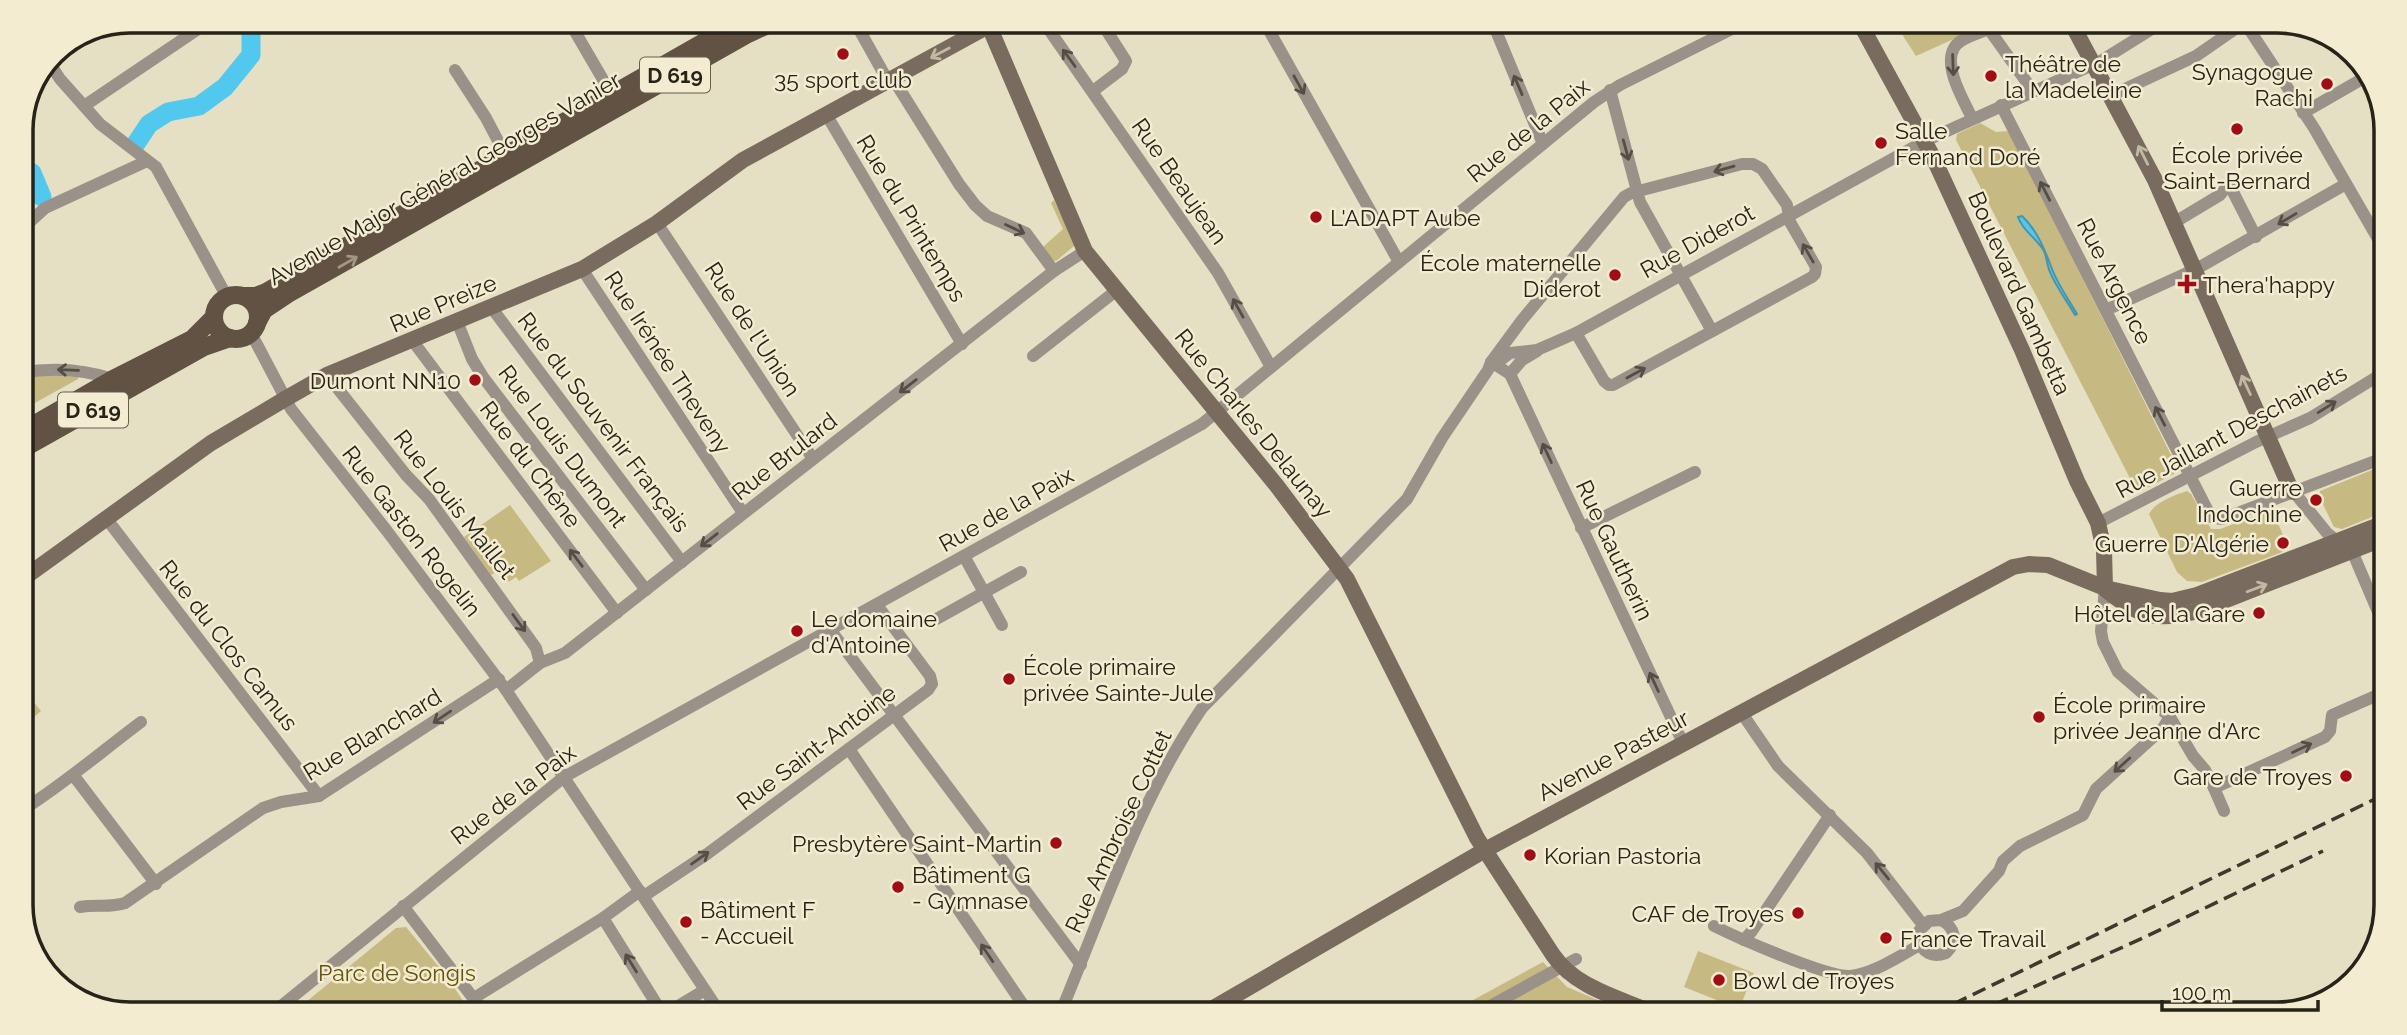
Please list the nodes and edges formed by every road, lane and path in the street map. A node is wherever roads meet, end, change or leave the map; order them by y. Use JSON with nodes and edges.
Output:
{"nodes":[{"id":1,"x":192,"y":33,"type":"edge"},
{"id":2,"x":576,"y":33,"type":"edge"},
{"id":3,"x":720,"y":33,"type":"edge"},
{"id":4,"x":750,"y":33,"type":"edge"},
{"id":5,"x":861,"y":33,"type":"edge"},
{"id":6,"x":976,"y":33,"type":"edge"},
{"id":7,"x":994,"y":33,"type":"edge"},
{"id":8,"x":1051,"y":33,"type":"edge"},
{"id":9,"x":1108,"y":33,"type":"edge"},
{"id":10,"x":1270,"y":33,"type":"edge"},
{"id":11,"x":1497,"y":33,"type":"edge"},
{"id":12,"x":1724,"y":33,"type":"edge"},
{"id":13,"x":1865,"y":33,"type":"edge"},
{"id":14,"x":1980,"y":33,"type":"edge"},
{"id":15,"x":1992,"y":33,"type":"edge"},
{"id":16,"x":2077,"y":33,"type":"edge"},
{"id":17,"x":2145,"y":33,"type":"edge"},
{"id":18,"x":2229,"y":33,"type":"edge"},
{"id":19,"x":2252,"y":33,"type":"edge"},
{"id":20,"x":2094,"y":63,"type":"junction"},
{"id":21,"x":54,"y":70,"type":"edge"},
{"id":22,"x":455,"y":70,"type":"dead end"},
{"id":23,"x":890,"y":79,"type":"junction"},
{"id":24,"x":2360,"y":80,"type":"edge"},
{"id":25,"x":1610,"y":90,"type":"junction"},
{"id":26,"x":1093,"y":91,"type":"junction"},
{"id":27,"x":2033,"y":91,"type":"junction"},
{"id":28,"x":612,"y":95,"type":"junction"},
{"id":29,"x":2112,"y":96,"type":"junction"},
{"id":30,"x":2001,"y":105,"type":"junction"},
{"id":31,"x":84,"y":106,"type":"junction"},
{"id":32,"x":2303,"y":113,"type":"junction"},
{"id":33,"x":826,"y":114,"type":"junction"},
{"id":34,"x":1972,"y":118,"type":"junction"},
{"id":35,"x":1925,"y":141,"type":"junction"},
{"id":36,"x":1543,"y":144,"type":"junction"},
{"id":37,"x":506,"y":156,"type":"junction"},
{"id":38,"x":147,"y":161,"type":"junction"},
{"id":39,"x":2346,"y":184,"type":"junction"},
{"id":40,"x":1637,"y":192,"type":"junction"},
{"id":41,"x":1790,"y":214,"type":"junction"},
{"id":42,"x":33,"y":219,"type":"edge"},
{"id":43,"x":657,"y":222,"type":"junction"},
{"id":44,"x":2175,"y":222,"type":"junction"},
{"id":45,"x":2374,"y":232,"type":"edge"},
{"id":46,"x":2256,"y":237,"type":"junction"},
{"id":47,"x":1085,"y":251,"type":"junction"},
{"id":48,"x":1399,"y":262,"type":"junction"},
{"id":49,"x":582,"y":270,"type":"junction"},
{"id":50,"x":2195,"y":270,"type":"junction"},
{"id":51,"x":1054,"y":271,"type":"junction"},
{"id":52,"x":1680,"y":274,"type":"junction"},
{"id":53,"x":1117,"y":290,"type":"junction"},
{"id":54,"x":235,"y":297,"type":"junction"},
{"id":55,"x":492,"y":307,"type":"junction"},
{"id":56,"x":2106,"y":310,"type":"junction"},
{"id":57,"x":214,"y":317,"type":"junction"},
{"id":58,"x":457,"y":321,"type":"junction"},
{"id":59,"x":1519,"y":325,"type":"junction"},
{"id":60,"x":254,"y":328,"type":"junction"},
{"id":61,"x":1712,"y":331,"type":"junction"},
{"id":62,"x":1576,"y":333,"type":"junction"},
{"id":63,"x":230,"y":338,"type":"junction"},
{"id":64,"x":412,"y":340,"type":"junction"},
{"id":65,"x":962,"y":344,"type":"junction"},
{"id":66,"x":1537,"y":350,"type":"junction"},
{"id":67,"x":1033,"y":356,"type":"dead end"},
{"id":68,"x":1492,"y":365,"type":"junction"},
{"id":69,"x":1271,"y":367,"type":"junction"},
{"id":70,"x":33,"y":371,"type":"edge"},
{"id":71,"x":1510,"y":374,"type":"junction"},
{"id":72,"x":327,"y":375,"type":"junction"},
{"id":73,"x":2374,"y":379,"type":"edge"},
{"id":74,"x":113,"y":380,"type":"junction"},
{"id":75,"x":285,"y":399,"type":"junction"},
{"id":76,"x":1217,"y":412,"type":"junction"},
{"id":77,"x":33,"y":425,"type":"edge"},
{"id":78,"x":2269,"y":436,"type":"junction"},
{"id":79,"x":33,"y":443,"type":"edge"},
{"id":80,"x":813,"y":459,"type":"junction"},
{"id":81,"x":2374,"y":461,"type":"edge"},
{"id":82,"x":1695,"y":472,"type":"dead end"},
{"id":83,"x":2191,"y":476,"type":"junction"},
{"id":84,"x":2294,"y":492,"type":"junction"},
{"id":85,"x":743,"y":513,"type":"junction"},
{"id":86,"x":106,"y":518,"type":"junction"},
{"id":87,"x":2098,"y":523,"type":"junction"},
{"id":88,"x":1581,"y":528,"type":"junction"},
{"id":89,"x":2374,"y":529,"type":"edge"},
{"id":90,"x":2374,"y":541,"type":"edge"},
{"id":91,"x":2345,"y":546,"type":"junction"},
{"id":92,"x":964,"y":556,"type":"junction"},
{"id":93,"x":682,"y":562,"type":"junction"},
{"id":94,"x":1339,"y":568,"type":"junction"},
{"id":95,"x":33,"y":571,"type":"edge"},
{"id":96,"x":1021,"y":572,"type":"dead end"},
{"id":97,"x":2105,"y":588,"type":"junction"},
{"id":98,"x":646,"y":590,"type":"junction"},
{"id":99,"x":984,"y":592,"type":"junction"},
{"id":100,"x":877,"y":605,"type":"junction"},
{"id":101,"x":2374,"y":605,"type":"edge"},
{"id":102,"x":617,"y":613,"type":"junction"},
{"id":103,"x":931,"y":622,"type":"dead end"},
{"id":104,"x":1002,"y":625,"type":"dead end"},
{"id":105,"x":829,"y":628,"type":"junction"},
{"id":106,"x":540,"y":663,"type":"junction"},
{"id":107,"x":502,"y":685,"type":"junction"},
{"id":108,"x":2374,"y":697,"type":"edge"},
{"id":109,"x":1741,"y":712,"type":"junction"},
{"id":110,"x":893,"y":716,"type":"junction"},
{"id":111,"x":2170,"y":718,"type":"junction"},
{"id":112,"x":141,"y":722,"type":"dead end"},
{"id":113,"x":1683,"y":743,"type":"junction"},
{"id":114,"x":849,"y":749,"type":"junction"},
{"id":115,"x":74,"y":776,"type":"junction"},
{"id":116,"x":564,"y":777,"type":"junction"},
{"id":117,"x":2214,"y":788,"type":"junction"},
{"id":118,"x":319,"y":796,"type":"junction"},
{"id":119,"x":33,"y":803,"type":"edge"},
{"id":120,"x":2224,"y":811,"type":"dead end"},
{"id":121,"x":1830,"y":815,"type":"junction"},
{"id":122,"x":1485,"y":850,"type":"junction"},
{"id":123,"x":156,"y":884,"type":"junction"},
{"id":124,"x":1989,"y":892,"type":"dead end"},
{"id":125,"x":642,"y":894,"type":"junction"},
{"id":126,"x":80,"y":906,"type":"dead end"},
{"id":127,"x":403,"y":906,"type":"junction"},
{"id":128,"x":603,"y":918,"type":"junction"},
{"id":129,"x":1941,"y":920,"type":"junction"},
{"id":130,"x":1923,"y":925,"type":"junction"},
{"id":131,"x":1714,"y":926,"type":"dead end"},
{"id":132,"x":1954,"y":932,"type":"junction"},
{"id":133,"x":1744,"y":940,"type":"junction"},
{"id":134,"x":1920,"y":945,"type":"junction"},
{"id":135,"x":1576,"y":959,"type":"dead end"},
{"id":136,"x":1081,"y":965,"type":"junction"},
{"id":137,"x":1561,"y":967,"type":"junction"},
{"id":138,"x":705,"y":990,"type":"junction"},
{"id":139,"x":286,"y":1002,"type":"edge"},
{"id":140,"x":476,"y":1002,"type":"edge"},
{"id":141,"x":478,"y":1002,"type":"edge"},
{"id":142,"x":655,"y":1002,"type":"edge"},
{"id":143,"x":686,"y":1002,"type":"edge"},
{"id":144,"x":713,"y":1002,"type":"edge"},
{"id":145,"x":1021,"y":1002,"type":"edge"},
{"id":146,"x":1065,"y":1002,"type":"edge"},
{"id":147,"x":1224,"y":1002,"type":"edge"},
{"id":148,"x":1497,"y":1002,"type":"edge"},
{"id":149,"x":1628,"y":1002,"type":"edge"}],
"edges":[{"from":1,"to":31,"type":"street"},
{"from":2,"to":28,"type":"street"},
{"from":3,"to":28,"type":"main road","number":"D 619"},
{"from":60,"to":4,"type":"main road","name":"Avenue Major Général Georges Vanier","number":"D 619","one_way":true},
{"from":5,"to":23,"type":"street"},
{"from":6,"to":23,"type":"street","name":"Rue Preize","one_way":true},
{"from":7,"to":47,"type":"street","name":"Rue Charles Delaunay"},
{"from":26,"to":8,"type":"street","name":"Rue Beaujean","one_way":true},
{"from":9,"to":26,"type":"street"},
{"from":10,"to":48,"type":"street","one_way":true},
{"from":36,"to":11,"type":"street","one_way":true},
{"from":12,"to":25,"type":"street","name":"Rue de la Paix"},
{"from":13,"to":35,"type":"street","name":"Boulevard Gambetta"},
{"from":14,"to":34,"type":"street","one_way":true},
{"from":15,"to":27,"type":"street"},
{"from":16,"to":20,"type":"street"},
{"from":17,"to":20,"type":"street","name":"Rue Diderot"},
{"from":18,"to":29,"type":"street"},
{"from":19,"to":32,"type":"street"},
{"from":20,"to":27,"type":"street","name":"Rue Diderot"},
{"from":20,"to":29,"type":"street"},
{"from":21,"to":31,"type":"street"},
{"from":22,"to":37,"type":"street"},
{"from":23,"to":33,"type":"street","name":"Rue Preize"},
{"from":23,"to":51,"type":"street","one_way":true},
{"from":24,"to":32,"type":"street"},
{"from":25,"to":36,"type":"street","name":"Rue de la Paix"},
{"from":25,"to":40,"type":"street","one_way":true},
{"from":69,"to":26,"type":"street","name":"Rue Beaujean","one_way":true},
{"from":27,"to":30,"type":"street","name":"Rue Diderot"},
{"from":28,"to":37,"type":"main road","number":"D 619"},
{"from":44,"to":29,"type":"street","one_way":true},
{"from":30,"to":34,"type":"street","name":"Rue Diderot"},
{"from":56,"to":30,"type":"street","name":"Rue Argence","one_way":true},
{"from":31,"to":38,"type":"street"},
{"from":32,"to":39,"type":"street"},
{"from":33,"to":43,"type":"street","name":"Rue Preize"},
{"from":33,"to":65,"type":"street","name":"Rue du Printemps"},
{"from":34,"to":35,"type":"street","name":"Rue Diderot"},
{"from":35,"to":41,"type":"street","name":"Rue Diderot"},
{"from":35,"to":87,"type":"street","name":"Boulevard Gambetta"},
{"from":36,"to":48,"type":"street","name":"Rue de la Paix"},
{"from":37,"to":54,"type":"main road","number":"D 619"},
{"from":38,"to":42,"type":"street"},
{"from":38,"to":54,"type":"street"},
{"from":39,"to":45,"type":"street"},
{"from":39,"to":46,"type":"street","one_way":true},
{"from":41,"to":40,"type":"street","name":"Rue Ambroise Cottet","one_way":true},
{"from":40,"to":52,"type":"street"},
{"from":40,"to":59,"type":"street","name":"Rue Ambroise Cottet"},
{"from":41,"to":52,"type":"street","name":"Rue Diderot"},
{"from":61,"to":41,"type":"street","one_way":true},
{"from":43,"to":49,"type":"street","name":"Rue Preize"},
{"from":43,"to":80,"type":"street","name":"Rue de l'Union"},
{"from":44,"to":46,"type":"street"},
{"from":44,"to":50,"type":"street"},
{"from":46,"to":50,"type":"street"},
{"from":47,"to":51,"type":"street","name":"Rue Brulard"},
{"from":47,"to":53,"type":"street","name":"Rue Charles Delaunay"},
{"from":48,"to":69,"type":"street","name":"Rue de la Paix"},
{"from":49,"to":55,"type":"street","name":"Rue Preize"},
{"from":49,"to":85,"type":"street","name":"Rue Irénée Theveny"},
{"from":50,"to":56,"type":"street"},
{"from":78,"to":50,"type":"street","one_way":true},
{"from":51,"to":65,"type":"street","name":"Rue Brulard"},
{"from":52,"to":61,"type":"street"},
{"from":52,"to":62,"type":"street","name":"Rue Diderot"},
{"from":53,"to":67,"type":"street"},
{"from":53,"to":76,"type":"street","name":"Rue Charles Delaunay"},
{"from":54,"to":57,"type":"main road"},
{"from":54,"to":60,"type":"main road"},
{"from":55,"to":58,"type":"street","name":"Rue Preize"},
{"from":55,"to":93,"type":"street","name":"Rue du Souvenir Français"},
{"from":83,"to":56,"type":"street","name":"Rue Argence","one_way":true},
{"from":57,"to":63,"type":"main road"},
{"from":57,"to":74,"type":"main road","number":"D 619"},
{"from":58,"to":64,"type":"street","name":"Rue Preize"},
{"from":58,"to":98,"type":"street","name":"Rue Louis Dumont"},
{"from":59,"to":66,"type":"street"},
{"from":59,"to":68,"type":"street","name":"Rue Ambroise Cottet"},
{"from":60,"to":63,"type":"main road"},
{"from":60,"to":75,"type":"street","name":"Rue Gaston Rogelin"},
{"from":62,"to":61,"type":"street","one_way":true},
{"from":62,"to":66,"type":"street","name":"Rue Diderot"},
{"from":63,"to":79,"type":"main road","number":"D 619"},
{"from":64,"to":72,"type":"street","name":"Rue Preize"},
{"from":102,"to":64,"type":"street","name":"Rue du Chêne","one_way":true},
{"from":65,"to":80,"type":"street","name":"Rue Brulard","one_way":true},
{"from":66,"to":68,"type":"street","name":"Rue Diderot"},
{"from":66,"to":71,"type":"street"},
{"from":68,"to":71,"type":"street","name":"Rue Gautherin"},
{"from":68,"to":94,"type":"street","name":"Rue Ambroise Cottet"},
{"from":69,"to":76,"type":"street","name":"Rue de la Paix"},
{"from":74,"to":70,"type":"street","one_way":true},
{"from":88,"to":71,"type":"street","name":"Rue Gautherin","one_way":true},
{"from":72,"to":75,"type":"street","name":"Rue Preize"},
{"from":72,"to":106,"type":"street","name":"Rue Louis Maillet","one_way":true},
{"from":78,"to":73,"type":"street","name":"Rue Jaillant Deschainets","one_way":true},
{"from":74,"to":77,"type":"main road","number":"D 619"},
{"from":75,"to":86,"type":"street","name":"Rue Preize"},
{"from":75,"to":107,"type":"street","name":"Rue Gaston Rogelin"},
{"from":76,"to":92,"type":"street","name":"Rue de la Paix"},
{"from":76,"to":94,"type":"street","name":"Rue Charles Delaunay"},
{"from":78,"to":83,"type":"street","name":"Rue Jaillant Deschainets"},
{"from":78,"to":84,"type":"street"},
{"from":80,"to":85,"type":"street","name":"Rue Brulard"},
{"from":81,"to":84,"type":"street"},
{"from":82,"to":88,"type":"street"},
{"from":83,"to":84,"type":"street","name":"Rue Argence"},
{"from":83,"to":87,"type":"street","name":"Rue Jaillant Deschainets"},
{"from":84,"to":91,"type":"street"},
{"from":85,"to":93,"type":"street","name":"Rue Brulard","one_way":true},
{"from":86,"to":95,"type":"street","name":"Rue Preize"},
{"from":86,"to":118,"type":"street","name":"Rue du Clos Camus"},
{"from":87,"to":97,"type":"street","name":"Boulevard Gambetta"},
{"from":113,"to":88,"type":"street","name":"Rue Gautherin","one_way":true},
{"from":89,"to":91,"type":"street"},
{"from":90,"to":91,"type":"street"},
{"from":91,"to":97,"type":"street"},
{"from":91,"to":101,"type":"street"},
{"from":92,"to":99,"type":"street"},
{"from":92,"to":100,"type":"street","name":"Rue de la Paix"},
{"from":93,"to":98,"type":"street","name":"Rue Brulard"},
{"from":94,"to":122,"type":"street","name":"Rue Charles Delaunay"},
{"from":94,"to":136,"type":"street","name":"Rue Ambroise Cottet"},
{"from":96,"to":99,"type":"street"},
{"from":97,"to":109,"type":"street","name":"Avenue Pasteur"},
{"from":97,"to":111,"type":"street"},
{"from":98,"to":102,"type":"street","name":"Rue Brulard"},
{"from":99,"to":103,"type":"street"},
{"from":99,"to":104,"type":"street"},
{"from":100,"to":105,"type":"street","name":"Rue de la Paix"},
{"from":100,"to":110,"type":"street","name":"Rue Saint-Antoine"},
{"from":102,"to":106,"type":"street","name":"Rue Brulard"},
{"from":105,"to":110,"type":"street"},
{"from":105,"to":116,"type":"street","name":"Rue de la Paix"},
{"from":106,"to":107,"type":"street","name":"Rue Brulard"},
{"from":107,"to":116,"type":"street","name":"Rue Gaston Rogelin"},
{"from":107,"to":118,"type":"street","name":"Rue Blanchard","one_way":true},
{"from":117,"to":108,"type":"street","one_way":true},
{"from":109,"to":113,"type":"street","name":"Avenue Pasteur"},
{"from":109,"to":121,"type":"street"},
{"from":110,"to":114,"type":"street","name":"Rue Saint-Antoine"},
{"from":110,"to":136,"type":"street"},
{"from":111,"to":117,"type":"street"},
{"from":111,"to":129,"type":"street","one_way":true},
{"from":112,"to":115,"type":"street"},
{"from":113,"to":122,"type":"street","name":"Avenue Pasteur"},
{"from":125,"to":114,"type":"street","name":"Rue Saint-Antoine","one_way":true},
{"from":145,"to":114,"type":"street","one_way":true},
{"from":115,"to":119,"type":"street"},
{"from":115,"to":123,"type":"street"},
{"from":116,"to":125,"type":"street","name":"Rue Gaston Rogelin"},
{"from":116,"to":127,"type":"street","name":"Rue de la Paix"},
{"from":117,"to":120,"type":"street"},
{"from":118,"to":123,"type":"street","name":"Rue Blanchard"},
{"from":130,"to":121,"type":"street","one_way":true},
{"from":121,"to":133,"type":"street"},
{"from":122,"to":137,"type":"street","name":"Rue Charles Delaunay"},
{"from":122,"to":147,"type":"street","name":"Avenue Pasteur"},
{"from":123,"to":126,"type":"street","name":"Rue Blanchard"},
{"from":124,"to":132,"type":"street"},
{"from":125,"to":128,"type":"street","name":"Rue Saint-Antoine"},
{"from":125,"to":138,"type":"street","name":"Rue Gaston Rogelin"},
{"from":127,"to":139,"type":"street","name":"Rue de la Paix"},
{"from":127,"to":140,"type":"street"},
{"from":128,"to":141,"type":"street","name":"Rue Saint-Antoine"},
{"from":142,"to":128,"type":"street","one_way":true},
{"from":129,"to":130,"type":"street"},
{"from":129,"to":132,"type":"street"},
{"from":130,"to":134,"type":"street"},
{"from":131,"to":133,"type":"street"},
{"from":132,"to":134,"type":"street"},
{"from":133,"to":134,"type":"street"},
{"from":135,"to":137,"type":"street"},
{"from":136,"to":146,"type":"street","name":"Rue Ambroise Cottet"},
{"from":137,"to":148,"type":"street"},
{"from":137,"to":149,"type":"street"},
{"from":138,"to":143,"type":"street"},
{"from":138,"to":144,"type":"street","name":"Rue Gaston Rogelin"}]}
